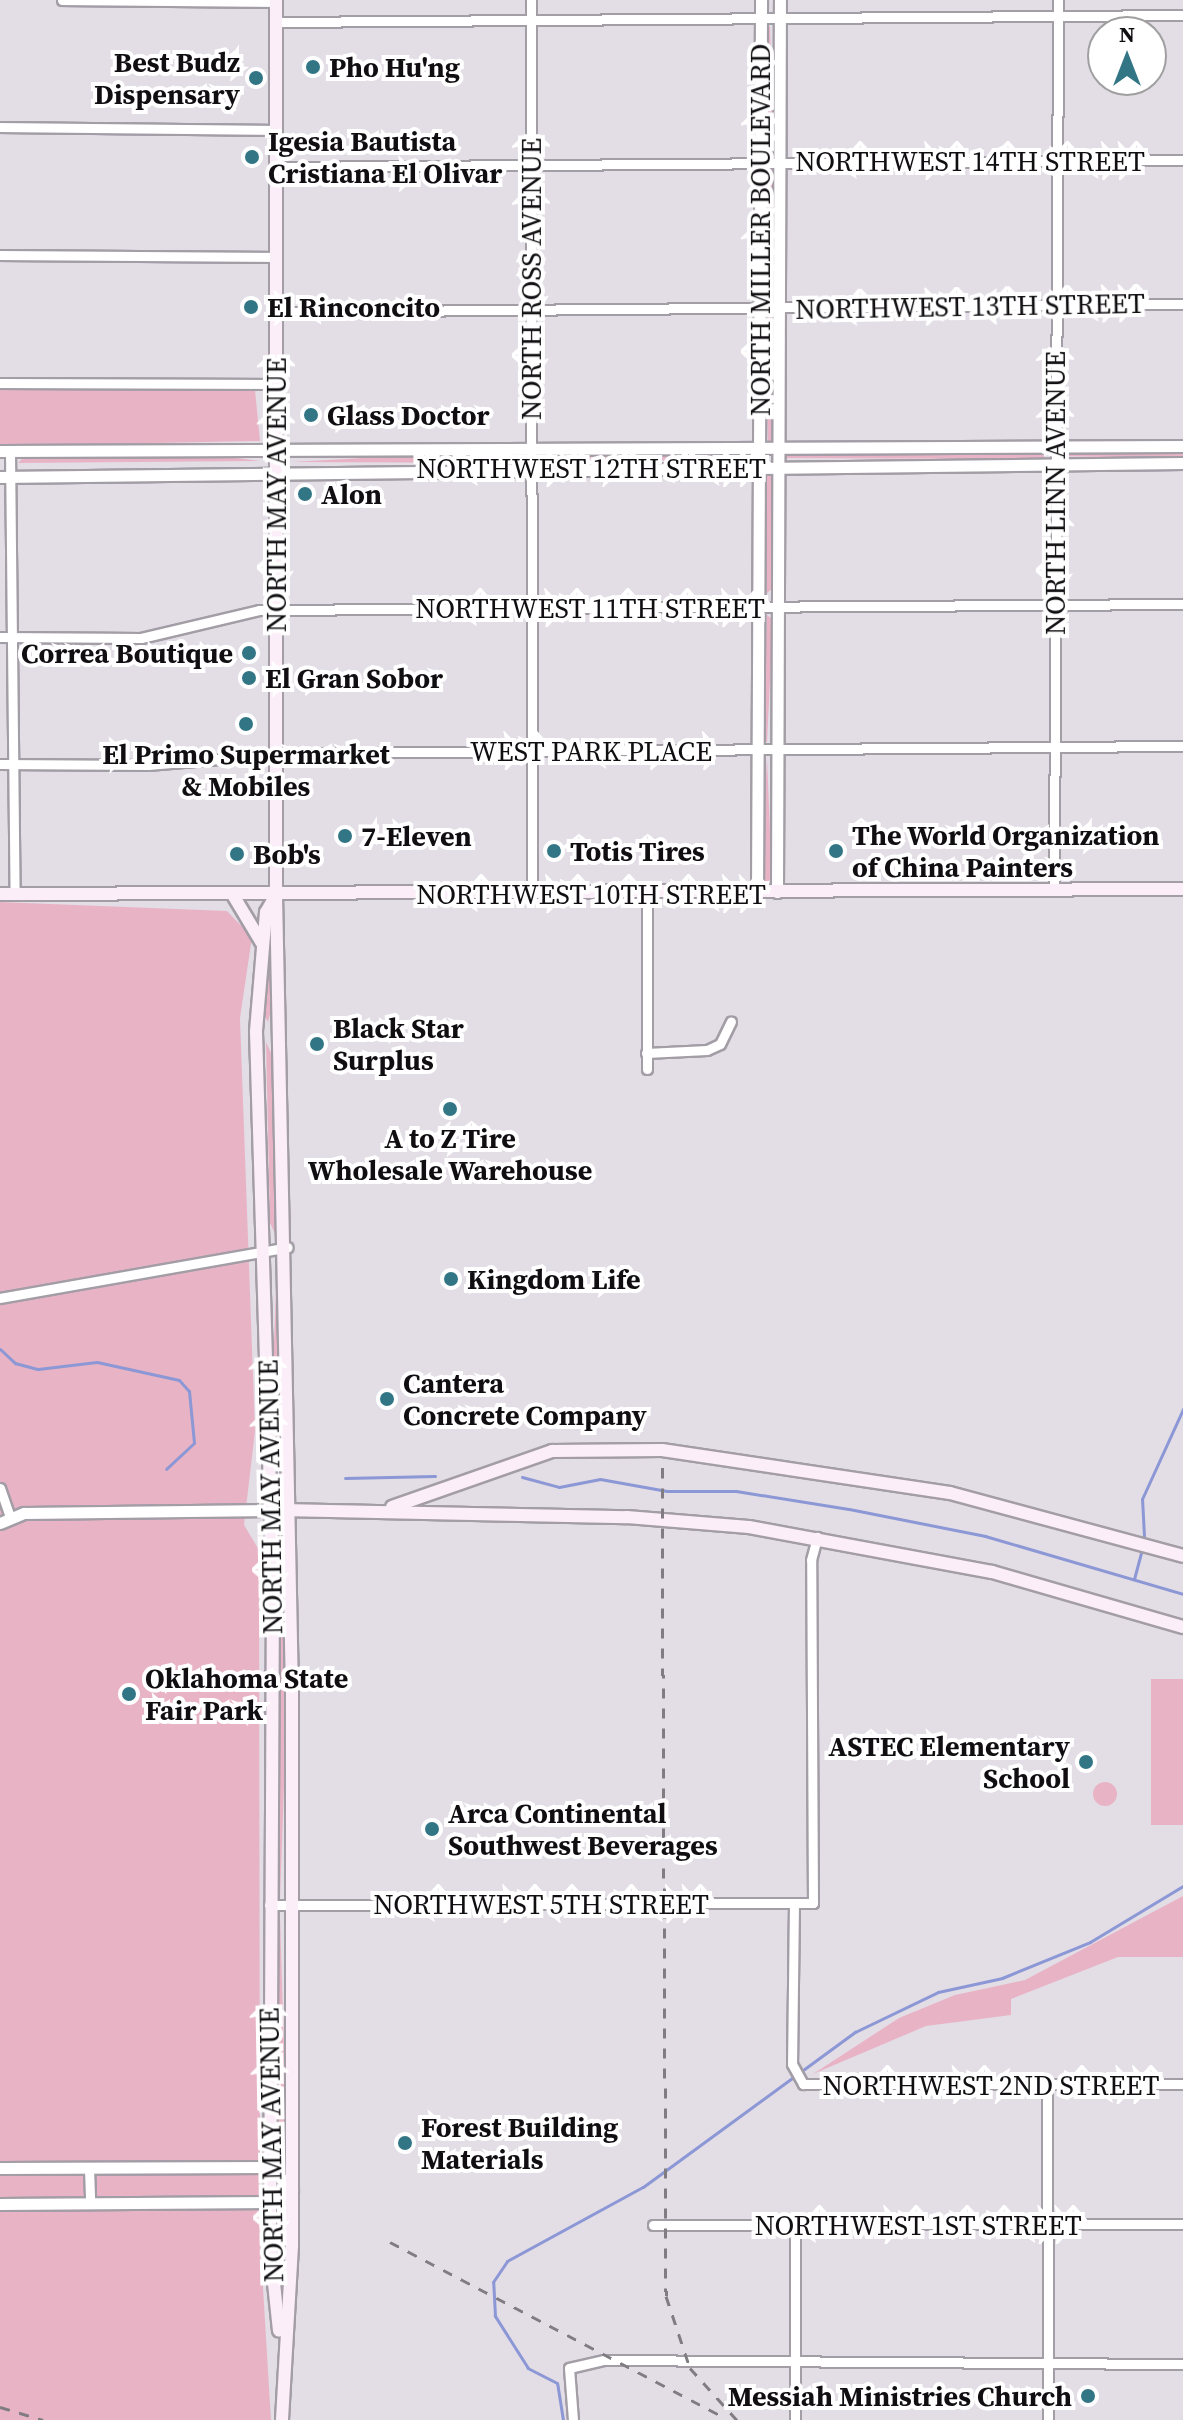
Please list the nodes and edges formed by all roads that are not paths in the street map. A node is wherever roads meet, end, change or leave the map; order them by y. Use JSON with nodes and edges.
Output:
{"nodes":[{"id":1,"x":62,"y":0,"type":"edge"},
{"id":2,"x":531,"y":0,"type":"edge"},
{"id":3,"x":761,"y":0,"type":"edge"},
{"id":4,"x":780,"y":0,"type":"edge"},
{"id":5,"x":1058,"y":0,"type":"edge"},
{"id":6,"x":276,"y":1,"type":"edge"},
{"id":7,"x":1183,"y":15,"type":"edge"},
{"id":8,"x":1057,"y":16,"type":"junction"},
{"id":9,"x":761,"y":18,"type":"junction"},
{"id":10,"x":780,"y":18,"type":"junction"},
{"id":11,"x":531,"y":19,"type":"junction"},
{"id":12,"x":276,"y":22,"type":"junction"},
{"id":13,"x":0,"y":127,"type":"edge"},
{"id":14,"x":276,"y":130,"type":"junction"},
{"id":15,"x":1183,"y":160,"type":"edge"},
{"id":16,"x":1057,"y":161,"type":"junction"},
{"id":17,"x":760,"y":163,"type":"junction"},
{"id":18,"x":780,"y":163,"type":"junction"},
{"id":19,"x":531,"y":164,"type":"junction"},
{"id":20,"x":276,"y":167,"type":"junction"},
{"id":21,"x":0,"y":255,"type":"edge"},
{"id":22,"x":276,"y":257,"type":"junction"},
{"id":23,"x":1183,"y":304,"type":"edge"},
{"id":24,"x":1055,"y":305,"type":"junction"},
{"id":25,"x":760,"y":308,"type":"junction"},
{"id":26,"x":780,"y":308,"type":"junction"},
{"id":27,"x":531,"y":310,"type":"junction"},
{"id":28,"x":276,"y":312,"type":"junction"},
{"id":29,"x":0,"y":383,"type":"edge"},
{"id":30,"x":276,"y":384,"type":"junction"},
{"id":31,"x":1183,"y":446,"type":"edge"},
{"id":32,"x":1054,"y":447,"type":"junction"},
{"id":33,"x":779,"y":448,"type":"junction"},
{"id":34,"x":759,"y":449,"type":"junction"},
{"id":35,"x":531,"y":450,"type":"junction"},
{"id":36,"x":5,"y":452,"type":"edge"},
{"id":37,"x":276,"y":452,"type":"junction"},
{"id":38,"x":1183,"y":463,"type":"edge"},
{"id":39,"x":1055,"y":464,"type":"junction"},
{"id":40,"x":759,"y":467,"type":"junction"},
{"id":41,"x":779,"y":467,"type":"junction"},
{"id":42,"x":531,"y":470,"type":"junction"},
{"id":43,"x":275,"y":471,"type":"junction"},
{"id":44,"x":5,"y":476,"type":"edge"},
{"id":45,"x":1183,"y":604,"type":"edge"},
{"id":46,"x":1054,"y":605,"type":"junction"},
{"id":47,"x":531,"y":607,"type":"junction"},
{"id":48,"x":757,"y":607,"type":"junction"},
{"id":49,"x":777,"y":607,"type":"junction"},
{"id":50,"x":277,"y":610,"type":"junction"},
{"id":51,"x":0,"y":637,"type":"edge"},
{"id":52,"x":12,"y":637,"type":"junction"},
{"id":53,"x":1183,"y":746,"type":"edge"},
{"id":54,"x":1054,"y":748,"type":"junction"},
{"id":55,"x":757,"y":750,"type":"junction"},
{"id":56,"x":777,"y":750,"type":"junction"},
{"id":57,"x":531,"y":752,"type":"junction"},
{"id":58,"x":277,"y":755,"type":"junction"},
{"id":59,"x":0,"y":764,"type":"edge"},
{"id":60,"x":13,"y":764,"type":"junction"},
{"id":61,"x":1183,"y":889,"type":"edge"},
{"id":62,"x":1054,"y":890,"type":"junction"},
{"id":63,"x":777,"y":892,"type":"junction"},
{"id":64,"x":647,"y":893,"type":"junction"},
{"id":65,"x":757,"y":893,"type":"junction"},
{"id":66,"x":0,"y":894,"type":"edge"},
{"id":67,"x":15,"y":894,"type":"junction"},
{"id":68,"x":532,"y":894,"type":"junction"},
{"id":69,"x":233,"y":895,"type":"junction"},
{"id":70,"x":276,"y":895,"type":"junction"},
{"id":71,"x":263,"y":945,"type":"junction"},
{"id":72,"x":731,"y":1021,"type":"dead end"},
{"id":73,"x":256,"y":1032,"type":"junction"},
{"id":74,"x":277,"y":1032,"type":"junction"},
{"id":75,"x":646,"y":1053,"type":"junction"},
{"id":76,"x":647,"y":1069,"type":"dead end"},
{"id":77,"x":288,"y":1247,"type":"junction"},
{"id":78,"x":267,"y":1251,"type":"junction"},
{"id":79,"x":1,"y":1297,"type":"edge"},
{"id":80,"x":0,"y":1488,"type":"edge"},
{"id":81,"x":383,"y":1509,"type":"junction"},
{"id":82,"x":271,"y":1510,"type":"junction"},
{"id":83,"x":287,"y":1510,"type":"junction"},
{"id":84,"x":5,"y":1520,"type":"edge"},
{"id":85,"x":817,"y":1537,"type":"junction"},
{"id":86,"x":1183,"y":1556,"type":"edge"},
{"id":87,"x":1183,"y":1627,"type":"edge"},
{"id":88,"x":794,"y":1903,"type":"junction"},
{"id":89,"x":269,"y":1905,"type":"junction"},
{"id":90,"x":291,"y":1905,"type":"junction"},
{"id":91,"x":1183,"y":2084,"type":"edge"},
{"id":92,"x":1047,"y":2086,"type":"junction"},
{"id":93,"x":270,"y":2167,"type":"junction"},
{"id":94,"x":0,"y":2168,"type":"edge"},
{"id":95,"x":89,"y":2168,"type":"junction"},
{"id":96,"x":292,"y":2190,"type":"junction"},
{"id":97,"x":270,"y":2202,"type":"junction"},
{"id":98,"x":90,"y":2203,"type":"junction"},
{"id":99,"x":0,"y":2204,"type":"edge"},
{"id":100,"x":1047,"y":2224,"type":"junction"},
{"id":101,"x":1183,"y":2224,"type":"edge"},
{"id":102,"x":653,"y":2225,"type":"dead end"},
{"id":103,"x":795,"y":2225,"type":"junction"},
{"id":104,"x":281,"y":2341,"type":"junction"},
{"id":105,"x":794,"y":2363,"type":"junction"},
{"id":106,"x":1048,"y":2364,"type":"junction"},
{"id":107,"x":1183,"y":2364,"type":"edge"},
{"id":108,"x":282,"y":2420,"type":"edge"},
{"id":109,"x":573,"y":2420,"type":"edge"},
{"id":110,"x":795,"y":2420,"type":"edge"},
{"id":111,"x":1048,"y":2420,"type":"edge"}],
"edges":[{"from":1,"to":6,"type":"street"},
{"from":2,"to":11,"type":"street","name":"NORTH ROSS AVENUE"},
{"from":3,"to":9,"type":"street","name":"NORTH MILLER BOULEVARD"},
{"from":4,"to":10,"type":"street","name":"NORTH MILLER BOULEVARD"},
{"from":5,"to":8,"type":"street","name":"NORTH LINN AVENUE"},
{"from":6,"to":12,"type":"main road","name":"NORTH MAY AVENUE"},
{"from":7,"to":8,"type":"street"},
{"from":8,"to":10,"type":"street"},
{"from":8,"to":16,"type":"street","name":"NORTH LINN AVENUE"},
{"from":9,"to":10,"type":"street"},
{"from":9,"to":11,"type":"street"},
{"from":9,"to":17,"type":"street","name":"NORTH MILLER BOULEVARD"},
{"from":10,"to":18,"type":"street","name":"NORTH MILLER BOULEVARD"},
{"from":11,"to":12,"type":"street"},
{"from":11,"to":19,"type":"street","name":"NORTH ROSS AVENUE"},
{"from":12,"to":14,"type":"main road","name":"NORTH MAY AVENUE"},
{"from":13,"to":14,"type":"street"},
{"from":14,"to":20,"type":"main road","name":"NORTH MAY AVENUE"},
{"from":15,"to":16,"type":"street","name":"NORTHWEST 14TH STREET"},
{"from":16,"to":18,"type":"street","name":"NORTHWEST 14TH STREET"},
{"from":16,"to":24,"type":"street","name":"NORTH LINN AVENUE"},
{"from":17,"to":18,"type":"street","name":"NORTHWEST 14TH STREET"},
{"from":17,"to":19,"type":"street","name":"NORTHWEST 14TH STREET"},
{"from":17,"to":25,"type":"street","name":"NORTH MILLER BOULEVARD"},
{"from":18,"to":26,"type":"street","name":"NORTH MILLER BOULEVARD"},
{"from":19,"to":20,"type":"street","name":"NORTHWEST 14TH STREET"},
{"from":19,"to":27,"type":"street","name":"NORTH ROSS AVENUE"},
{"from":20,"to":22,"type":"main road","name":"NORTH MAY AVENUE"},
{"from":21,"to":22,"type":"street"},
{"from":22,"to":28,"type":"main road","name":"NORTH MAY AVENUE"},
{"from":23,"to":24,"type":"street","name":"NORTHWEST 13TH STREET"},
{"from":24,"to":26,"type":"street","name":"NORTHWEST 13TH STREET"},
{"from":24,"to":32,"type":"street","name":"NORTH LINN AVENUE"},
{"from":25,"to":26,"type":"street","name":"NORTHWEST 13TH STREET"},
{"from":25,"to":27,"type":"street","name":"NORTHWEST 13TH STREET"},
{"from":25,"to":34,"type":"street","name":"NORTH MILLER BOULEVARD"},
{"from":26,"to":33,"type":"street","name":"NORTH MILLER BOULEVARD"},
{"from":27,"to":28,"type":"street","name":"NORTHWEST 13TH STREET"},
{"from":27,"to":35,"type":"street","name":"NORTH ROSS AVENUE"},
{"from":28,"to":30,"type":"main road","name":"NORTH MAY AVENUE"},
{"from":29,"to":30,"type":"street"},
{"from":30,"to":37,"type":"main road","name":"NORTH MAY AVENUE"},
{"from":31,"to":32,"type":"street","name":"NORTHWEST 12TH STREET"},
{"from":32,"to":33,"type":"street","name":"NORTHWEST 12TH STREET"},
{"from":32,"to":39,"type":"street","name":"NORTH LINN AVENUE"},
{"from":33,"to":34,"type":"street","name":"NORTHWEST 12TH STREET"},
{"from":33,"to":41,"type":"street","name":"NORTH MILLER BOULEVARD"},
{"from":34,"to":35,"type":"street","name":"NORTHWEST 12TH STREET"},
{"from":34,"to":40,"type":"street","name":"NORTH MILLER BOULEVARD"},
{"from":35,"to":37,"type":"street","name":"NORTHWEST 12TH STREET"},
{"from":35,"to":42,"type":"street","name":"NORTH ROSS AVENUE"},
{"from":36,"to":37,"type":"street","name":"NORTHWEST 12TH STREET"},
{"from":36,"to":44,"type":"street"},
{"from":37,"to":43,"type":"main road","name":"NORTH MAY AVENUE"},
{"from":38,"to":39,"type":"street","name":"NORTHWEST 12TH STREET"},
{"from":39,"to":41,"type":"street","name":"NORTHWEST 12TH STREET"},
{"from":39,"to":46,"type":"street","name":"NORTH LINN AVENUE"},
{"from":40,"to":41,"type":"street","name":"NORTHWEST 12TH STREET"},
{"from":40,"to":42,"type":"street","name":"NORTHWEST 12TH STREET"},
{"from":40,"to":48,"type":"street","name":"NORTH MILLER BOULEVARD"},
{"from":41,"to":49,"type":"street","name":"NORTH MILLER BOULEVARD"},
{"from":42,"to":43,"type":"street","name":"NORTHWEST 12TH STREET"},
{"from":42,"to":47,"type":"street","name":"NORTH ROSS AVENUE"},
{"from":43,"to":44,"type":"street","name":"NORTHWEST 12TH STREET"},
{"from":43,"to":50,"type":"main road","name":"NORTH MAY AVENUE"},
{"from":44,"to":52,"type":"street"},
{"from":45,"to":46,"type":"street","name":"NORTHWEST 11TH STREET"},
{"from":46,"to":49,"type":"street","name":"NORTHWEST 11TH STREET"},
{"from":46,"to":54,"type":"street","name":"NORTH LINN AVENUE"},
{"from":47,"to":48,"type":"street","name":"NORTHWEST 11TH STREET"},
{"from":47,"to":50,"type":"street","name":"NORTHWEST 11TH STREET"},
{"from":47,"to":57,"type":"street","name":"NORTH ROSS AVENUE"},
{"from":48,"to":49,"type":"street","name":"NORTHWEST 11TH STREET"},
{"from":48,"to":55,"type":"street","name":"NORTH MILLER BOULEVARD"},
{"from":49,"to":56,"type":"street","name":"NORTH MILLER BOULEVARD"},
{"from":50,"to":52,"type":"street","name":"NORTHWEST 11TH STREET"},
{"from":50,"to":58,"type":"main road","name":"NORTH MAY AVENUE"},
{"from":51,"to":52,"type":"street","name":"NORTHWEST 11TH STREET"},
{"from":52,"to":60,"type":"street"},
{"from":53,"to":54,"type":"street","name":"WEST PARK PLACE"},
{"from":54,"to":56,"type":"street","name":"WEST PARK PLACE"},
{"from":54,"to":62,"type":"street","name":"NORTH LINN AVENUE"},
{"from":55,"to":56,"type":"street","name":"WEST PARK PLACE"},
{"from":55,"to":57,"type":"street","name":"WEST PARK PLACE"},
{"from":55,"to":65,"type":"street","name":"NORTH MILLER BOULEVARD"},
{"from":56,"to":63,"type":"street","name":"NORTH MILLER BOULEVARD"},
{"from":57,"to":58,"type":"street","name":"WEST PARK PLACE"},
{"from":57,"to":68,"type":"street","name":"NORTH ROSS AVENUE"},
{"from":58,"to":60,"type":"street","name":"WEST PARK PLACE"},
{"from":58,"to":70,"type":"main road","name":"NORTH MAY AVENUE"},
{"from":59,"to":60,"type":"street","name":"WEST PARK PLACE"},
{"from":60,"to":67,"type":"street"},
{"from":61,"to":62,"type":"main road","name":"NORTHWEST 10TH STREET"},
{"from":62,"to":63,"type":"main road","name":"NORTHWEST 10TH STREET"},
{"from":63,"to":65,"type":"main road","name":"NORTHWEST 10TH STREET"},
{"from":64,"to":65,"type":"main road","name":"NORTHWEST 10TH STREET"},
{"from":64,"to":68,"type":"main road","name":"NORTHWEST 10TH STREET"},
{"from":64,"to":75,"type":"street"},
{"from":66,"to":67,"type":"main road","name":"NORTHWEST 10TH STREET"},
{"from":67,"to":69,"type":"main road","name":"NORTHWEST 10TH STREET"},
{"from":68,"to":70,"type":"main road","name":"NORTHWEST 10TH STREET"},
{"from":69,"to":70,"type":"main road","name":"NORTHWEST 10TH STREET"},
{"from":69,"to":71,"type":"main road"},
{"from":70,"to":71,"type":"main road","name":"NORTH MAY AVENUE"},
{"from":70,"to":74,"type":"main road","name":"NORTH MAY AVENUE"},
{"from":71,"to":73,"type":"main road","name":"NORTH MAY AVENUE"},
{"from":72,"to":75,"type":"street"},
{"from":73,"to":74,"type":"main road"},
{"from":73,"to":78,"type":"main road","name":"NORTH MAY AVENUE"},
{"from":74,"to":77,"type":"main road","name":"NORTH MAY AVENUE"},
{"from":75,"to":76,"type":"street"},
{"from":77,"to":78,"type":"street"},
{"from":77,"to":83,"type":"main road","name":"NORTH MAY AVENUE"},
{"from":78,"to":79,"type":"street"},
{"from":78,"to":82,"type":"main road","name":"NORTH MAY AVENUE"},
{"from":80,"to":84,"type":"street"},
{"from":81,"to":83,"type":"main road"},
{"from":81,"to":85,"type":"main road"},
{"from":81,"to":86,"type":"main road"},
{"from":82,"to":83,"type":"main road"},
{"from":82,"to":84,"type":"street"},
{"from":82,"to":89,"type":"main road","name":"NORTH MAY AVENUE"},
{"from":83,"to":90,"type":"main road","name":"NORTH MAY AVENUE"},
{"from":85,"to":87,"type":"main road"},
{"from":85,"to":88,"type":"street","name":"NORTHWEST 5TH STREET"},
{"from":88,"to":90,"type":"street","name":"NORTHWEST 5TH STREET"},
{"from":88,"to":92,"type":"street","name":"NORTHWEST 2ND STREET"},
{"from":89,"to":90,"type":"street","name":"NORTHWEST 5TH STREET"},
{"from":89,"to":93,"type":"main road","name":"NORTH MAY AVENUE"},
{"from":90,"to":96,"type":"main road","name":"NORTH MAY AVENUE"},
{"from":91,"to":92,"type":"street","name":"NORTHWEST 2ND STREET"},
{"from":92,"to":100,"type":"street"},
{"from":93,"to":95,"type":"street"},
{"from":93,"to":96,"type":"street"},
{"from":93,"to":97,"type":"main road","name":"NORTH MAY AVENUE"},
{"from":94,"to":95,"type":"street"},
{"from":95,"to":98,"type":"street"},
{"from":96,"to":97,"type":"street"},
{"from":96,"to":104,"type":"main road","name":"NORTH MAY AVENUE"},
{"from":97,"to":98,"type":"street"},
{"from":97,"to":104,"type":"main road","name":"NORTH MAY AVENUE"},
{"from":98,"to":99,"type":"street"},
{"from":100,"to":101,"type":"street","name":"NORTHWEST 1ST STREET"},
{"from":100,"to":103,"type":"street","name":"NORTHWEST 1ST STREET"},
{"from":100,"to":106,"type":"street"},
{"from":102,"to":103,"type":"street","name":"NORTHWEST 1ST STREET"},
{"from":103,"to":105,"type":"street"},
{"from":104,"to":108,"type":"main road","name":"NORTH MAY AVENUE"},
{"from":105,"to":106,"type":"street"},
{"from":105,"to":109,"type":"street"},
{"from":105,"to":110,"type":"street"},
{"from":106,"to":107,"type":"street"},
{"from":106,"to":111,"type":"street"}]}
